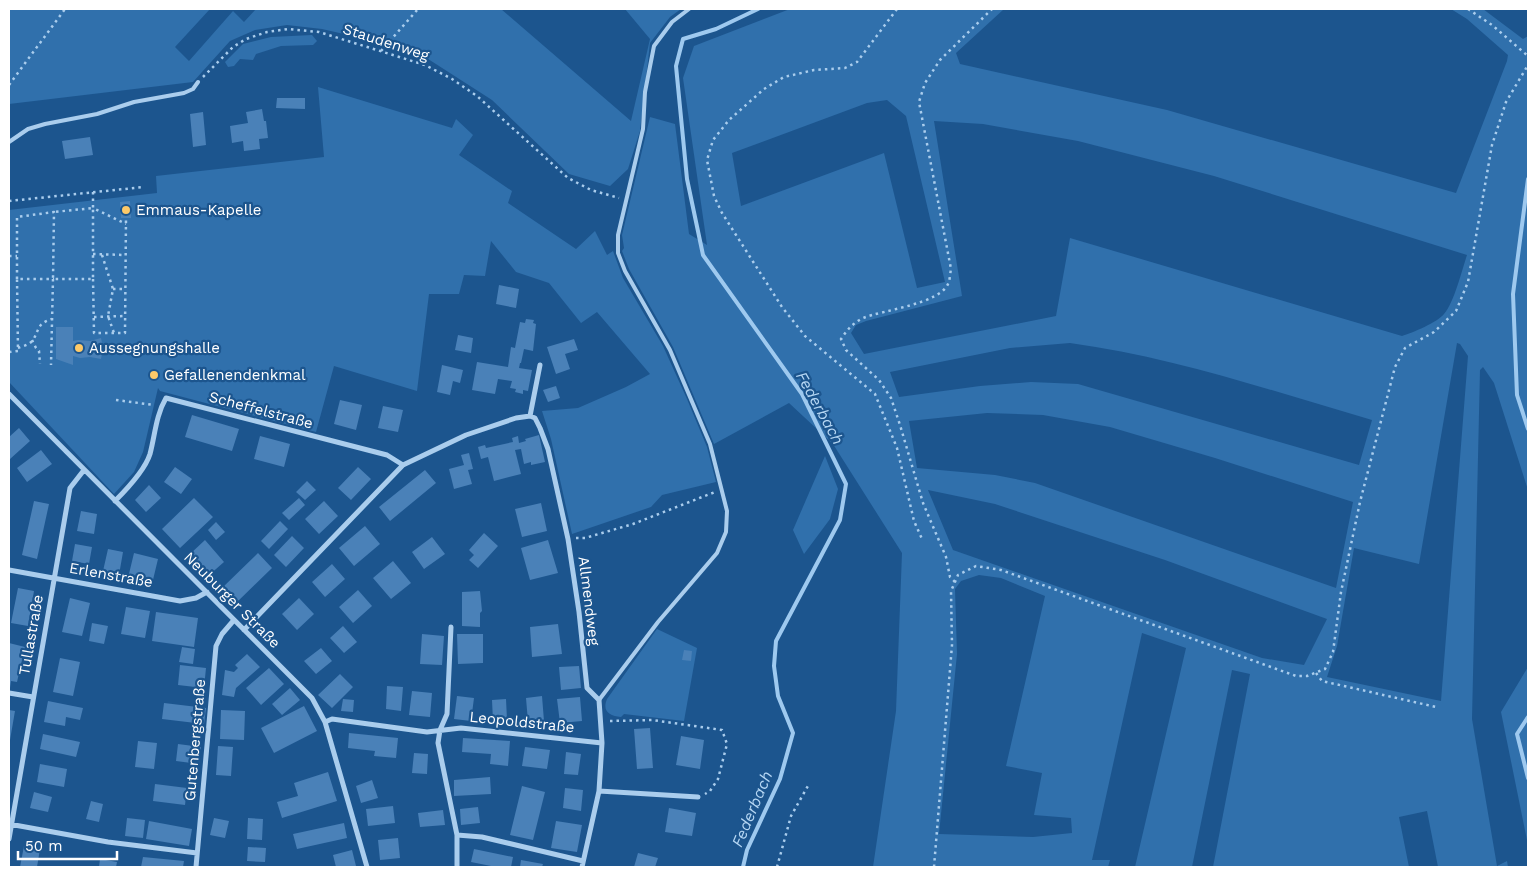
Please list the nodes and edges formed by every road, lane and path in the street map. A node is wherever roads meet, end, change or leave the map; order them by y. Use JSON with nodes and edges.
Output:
{"nodes":[{"id":1,"x":65,"y":9,"type":"edge"},
{"id":2,"x":418,"y":9,"type":"edge"},
{"id":3,"x":689,"y":9,"type":"edge"},
{"id":4,"x":897,"y":9,"type":"edge"},
{"id":5,"x":992,"y":9,"type":"edge"},
{"id":6,"x":1468,"y":9,"type":"edge"},
{"id":7,"x":381,"y":51,"type":"junction"},
{"id":8,"x":1528,"y":56,"type":"edge"},
{"id":9,"x":1528,"y":65,"type":"edge"},
{"id":10,"x":198,"y":82,"type":"joint"},
{"id":11,"x":9,"y":85,"type":"edge"},
{"id":12,"x":9,"y":142,"type":"edge"},
{"id":13,"x":144,"y":186,"type":"dead end"},
{"id":14,"x":93,"y":192,"type":"junction"},
{"id":15,"x":626,"y":200,"type":"junction"},
{"id":16,"x":9,"y":201,"type":"edge"},
{"id":17,"x":93,"y":208,"type":"junction"},
{"id":18,"x":54,"y":212,"type":"junction"},
{"id":19,"x":126,"y":218,"type":"dead end"},
{"id":20,"x":126,"y":224,"type":"junction"},
{"id":21,"x":93,"y":254,"type":"junction"},
{"id":22,"x":102,"y":255,"type":"junction"},
{"id":23,"x":125,"y":255,"type":"junction"},
{"id":24,"x":9,"y":256,"type":"edge"},
{"id":25,"x":17,"y":256,"type":"junction"},
{"id":26,"x":17,"y":279,"type":"junction"},
{"id":27,"x":53,"y":279,"type":"junction"},
{"id":28,"x":93,"y":279,"type":"junction"},
{"id":29,"x":113,"y":289,"type":"junction"},
{"id":30,"x":125,"y":289,"type":"junction"},
{"id":31,"x":108,"y":316,"type":"junction"},
{"id":32,"x":125,"y":316,"type":"junction"},
{"id":33,"x":94,"y":317,"type":"junction"},
{"id":34,"x":52,"y":319,"type":"junction"},
{"id":35,"x":114,"y":333,"type":"junction"},
{"id":36,"x":32,"y":340,"type":"junction"},
{"id":37,"x":18,"y":348,"type":"junction"},
{"id":38,"x":9,"y":352,"type":"edge"},
{"id":39,"x":40,"y":364,"type":"dead end"},
{"id":40,"x":52,"y":365,"type":"dead end"},
{"id":41,"x":540,"y":365,"type":"dead end"},
{"id":42,"x":9,"y":394,"type":"edge"},
{"id":43,"x":116,"y":400,"type":"dead end"},
{"id":44,"x":161,"y":406,"type":"junction"},
{"id":45,"x":530,"y":416,"type":"junction"},
{"id":46,"x":403,"y":465,"type":"junction"},
{"id":47,"x":84,"y":470,"type":"junction"},
{"id":48,"x":722,"y":489,"type":"junction"},
{"id":49,"x":115,"y":501,"type":"junction"},
{"id":50,"x":568,"y":536,"type":"junction"},
{"id":51,"x":922,"y":539,"type":"dead end"},
{"id":52,"x":9,"y":570,"type":"edge"},
{"id":53,"x":54,"y":578,"type":"junction"},
{"id":54,"x":955,"y":582,"type":"junction"},
{"id":55,"x":206,"y":592,"type":"junction"},
{"id":56,"x":234,"y":620,"type":"junction"},
{"id":57,"x":451,"y":627,"type":"dead end"},
{"id":58,"x":244,"y":630,"type":"junction"},
{"id":59,"x":1316,"y":673,"type":"junction"},
{"id":60,"x":9,"y":693,"type":"edge"},
{"id":61,"x":33,"y":697,"type":"junction"},
{"id":62,"x":600,"y":700,"type":"junction"},
{"id":63,"x":1436,"y":707,"type":"dead end"},
{"id":64,"x":620,"y":720,"type":"dead end"},
{"id":65,"x":325,"y":722,"type":"junction"},
{"id":66,"x":440,"y":730,"type":"junction"},
{"id":67,"x":602,"y":743,"type":"junction"},
{"id":68,"x":810,"y":784,"type":"dead end"},
{"id":69,"x":599,"y":791,"type":"junction"},
{"id":70,"x":698,"y":797,"type":"joint"},
{"id":71,"x":10,"y":824,"type":"edge"},
{"id":72,"x":457,"y":835,"type":"junction"},
{"id":73,"x":9,"y":839,"type":"edge"},
{"id":74,"x":197,"y":853,"type":"junction"},
{"id":75,"x":583,"y":864,"type":"edge"},
{"id":76,"x":196,"y":867,"type":"edge"},
{"id":77,"x":367,"y":867,"type":"edge"},
{"id":78,"x":457,"y":867,"type":"edge"},
{"id":79,"x":776,"y":867,"type":"edge"},
{"id":80,"x":934,"y":867,"type":"edge"}],
"edges":[{"from":1,"to":11,"type":"path"},
{"from":2,"to":7,"type":"path"},
{"from":3,"to":15,"type":"lane"},
{"from":4,"to":51,"type":"path"},
{"from":5,"to":54,"type":"path"},
{"from":6,"to":8,"type":"path"},
{"from":7,"to":10,"type":"path","name":"Staudenweg"},
{"from":7,"to":15,"type":"path","name":"Staudenweg"},
{"from":9,"to":59,"type":"path"},
{"from":10,"to":12,"type":"lane"},
{"from":13,"to":14,"type":"path"},
{"from":14,"to":16,"type":"path"},
{"from":14,"to":17,"type":"path"},
{"from":15,"to":48,"type":"lane"},
{"from":17,"to":18,"type":"path"},
{"from":17,"to":20,"type":"path"},
{"from":17,"to":21,"type":"path"},
{"from":18,"to":25,"type":"path"},
{"from":18,"to":27,"type":"path"},
{"from":19,"to":20,"type":"path"},
{"from":20,"to":23,"type":"path"},
{"from":21,"to":22,"type":"path"},
{"from":21,"to":28,"type":"path"},
{"from":22,"to":23,"type":"path"},
{"from":22,"to":29,"type":"path"},
{"from":23,"to":30,"type":"path"},
{"from":24,"to":25,"type":"path"},
{"from":25,"to":26,"type":"path"},
{"from":26,"to":27,"type":"path"},
{"from":26,"to":37,"type":"path"},
{"from":27,"to":28,"type":"path"},
{"from":27,"to":34,"type":"path"},
{"from":28,"to":33,"type":"path"},
{"from":29,"to":30,"type":"path"},
{"from":29,"to":31,"type":"path"},
{"from":30,"to":32,"type":"path"},
{"from":31,"to":32,"type":"path"},
{"from":31,"to":33,"type":"path"},
{"from":31,"to":35,"type":"path"},
{"from":32,"to":35,"type":"path"},
{"from":33,"to":35,"type":"path"},
{"from":34,"to":36,"type":"path"},
{"from":34,"to":40,"type":"path"},
{"from":36,"to":37,"type":"path"},
{"from":36,"to":39,"type":"path"},
{"from":37,"to":38,"type":"path"},
{"from":41,"to":45,"type":"street"},
{"from":42,"to":47,"type":"street","name":"Neuburger Straße"},
{"from":43,"to":44,"type":"path"},
{"from":44,"to":46,"type":"street","name":"Scheffelstraße"},
{"from":44,"to":49,"type":"street"},
{"from":45,"to":46,"type":"street"},
{"from":45,"to":50,"type":"street","name":"Allmendweg"},
{"from":46,"to":58,"type":"street"},
{"from":47,"to":49,"type":"street","name":"Neuburger Straße"},
{"from":47,"to":53,"type":"street","name":"Tullastraße"},
{"from":48,"to":50,"type":"path"},
{"from":48,"to":62,"type":"lane"},
{"from":49,"to":55,"type":"street","name":"Neuburger Straße"},
{"from":50,"to":62,"type":"street","name":"Allmendweg"},
{"from":52,"to":53,"type":"street","name":"Erlenstraße"},
{"from":53,"to":55,"type":"street","name":"Erlenstraße"},
{"from":53,"to":61,"type":"street","name":"Tullastraße"},
{"from":54,"to":59,"type":"path"},
{"from":54,"to":80,"type":"path"},
{"from":55,"to":56,"type":"street","name":"Neuburger Straße"},
{"from":56,"to":58,"type":"street","name":"Neuburger Straße"},
{"from":56,"to":74,"type":"street","name":"Gutenbergstraße"},
{"from":57,"to":66,"type":"street"},
{"from":58,"to":65,"type":"street","name":"Neuburger Straße"},
{"from":59,"to":63,"type":"path"},
{"from":60,"to":61,"type":"street"},
{"from":61,"to":71,"type":"street","name":"Tullastraße"},
{"from":62,"to":67,"type":"street"},
{"from":64,"to":70,"type":"path"},
{"from":65,"to":66,"type":"street","name":"Leopoldstraße"},
{"from":65,"to":77,"type":"street","name":"Neuburger Straße"},
{"from":66,"to":67,"type":"street","name":"Leopoldstraße"},
{"from":66,"to":72,"type":"street"},
{"from":67,"to":69,"type":"street"},
{"from":68,"to":79,"type":"path"},
{"from":69,"to":70,"type":"street"},
{"from":69,"to":75,"type":"street"},
{"from":71,"to":73,"type":"street","name":"Tullastraße"},
{"from":71,"to":74,"type":"street"},
{"from":72,"to":75,"type":"street"},
{"from":72,"to":78,"type":"street"},
{"from":74,"to":76,"type":"street","name":"Gutenbergstraße"}]}
